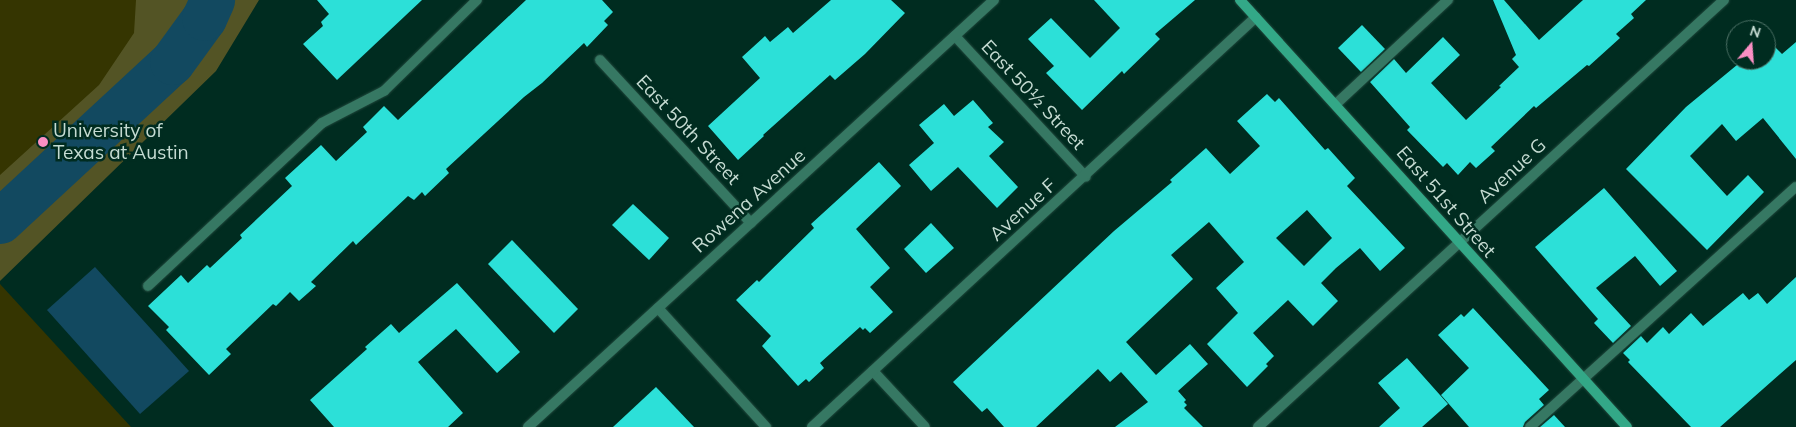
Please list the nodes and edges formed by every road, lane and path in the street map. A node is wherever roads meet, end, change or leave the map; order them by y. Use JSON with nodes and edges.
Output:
{"nodes":[{"id":1,"x":477,"y":0,"type":"edge"},
{"id":2,"x":994,"y":0,"type":"edge"},
{"id":3,"x":1240,"y":0,"type":"edge"},
{"id":4,"x":1448,"y":0,"type":"edge"},
{"id":5,"x":1724,"y":0,"type":"edge"},
{"id":6,"x":1256,"y":17,"type":"junction"},
{"id":7,"x":955,"y":36,"type":"junction"},
{"id":8,"x":600,"y":60,"type":"dead end"},
{"id":9,"x":1336,"y":104,"type":"junction"},
{"id":10,"x":1086,"y":176,"type":"junction"},
{"id":11,"x":1796,"y":187,"type":"edge"},
{"id":12,"x":751,"y":223,"type":"junction"},
{"id":13,"x":1458,"y":244,"type":"junction"},
{"id":14,"x":148,"y":286,"type":"dead end"},
{"id":15,"x":658,"y":308,"type":"junction"},
{"id":16,"x":872,"y":371,"type":"junction"},
{"id":17,"x":1582,"y":380,"type":"junction"},
{"id":18,"x":528,"y":427,"type":"edge"},
{"id":19,"x":766,"y":427,"type":"edge"},
{"id":20,"x":812,"y":427,"type":"edge"},
{"id":21,"x":925,"y":427,"type":"edge"},
{"id":22,"x":1258,"y":427,"type":"edge"},
{"id":23,"x":1530,"y":427,"type":"edge"},
{"id":24,"x":1627,"y":427,"type":"edge"}],
"edges":[{"from":1,"to":14,"type":"street"},
{"from":2,"to":7,"type":"street","name":"Rowena Avenue"},
{"from":3,"to":6,"type":"main road","name":"East 51st Street"},
{"from":4,"to":9,"type":"street"},
{"from":5,"to":13,"type":"street","name":"Avenue G"},
{"from":6,"to":9,"type":"main road","name":"East 51st Street"},
{"from":6,"to":10,"type":"street","name":"Avenue F"},
{"from":7,"to":10,"type":"street","name":"East 50½ Street"},
{"from":7,"to":12,"type":"street","name":"Rowena Avenue"},
{"from":8,"to":12,"type":"street","name":"East 50th Street"},
{"from":9,"to":13,"type":"main road","name":"East 51st Street"},
{"from":10,"to":16,"type":"street","name":"Avenue F"},
{"from":11,"to":17,"type":"street"},
{"from":12,"to":15,"type":"street","name":"Rowena Avenue"},
{"from":13,"to":17,"type":"main road","name":"East 51st Street"},
{"from":13,"to":22,"type":"street","name":"Avenue G"},
{"from":15,"to":18,"type":"street","name":"Rowena Avenue"},
{"from":15,"to":19,"type":"street"},
{"from":16,"to":20,"type":"street","name":"Avenue F"},
{"from":16,"to":21,"type":"street"},
{"from":17,"to":23,"type":"street"},
{"from":17,"to":24,"type":"main road","name":"East 51st Street"}]}
